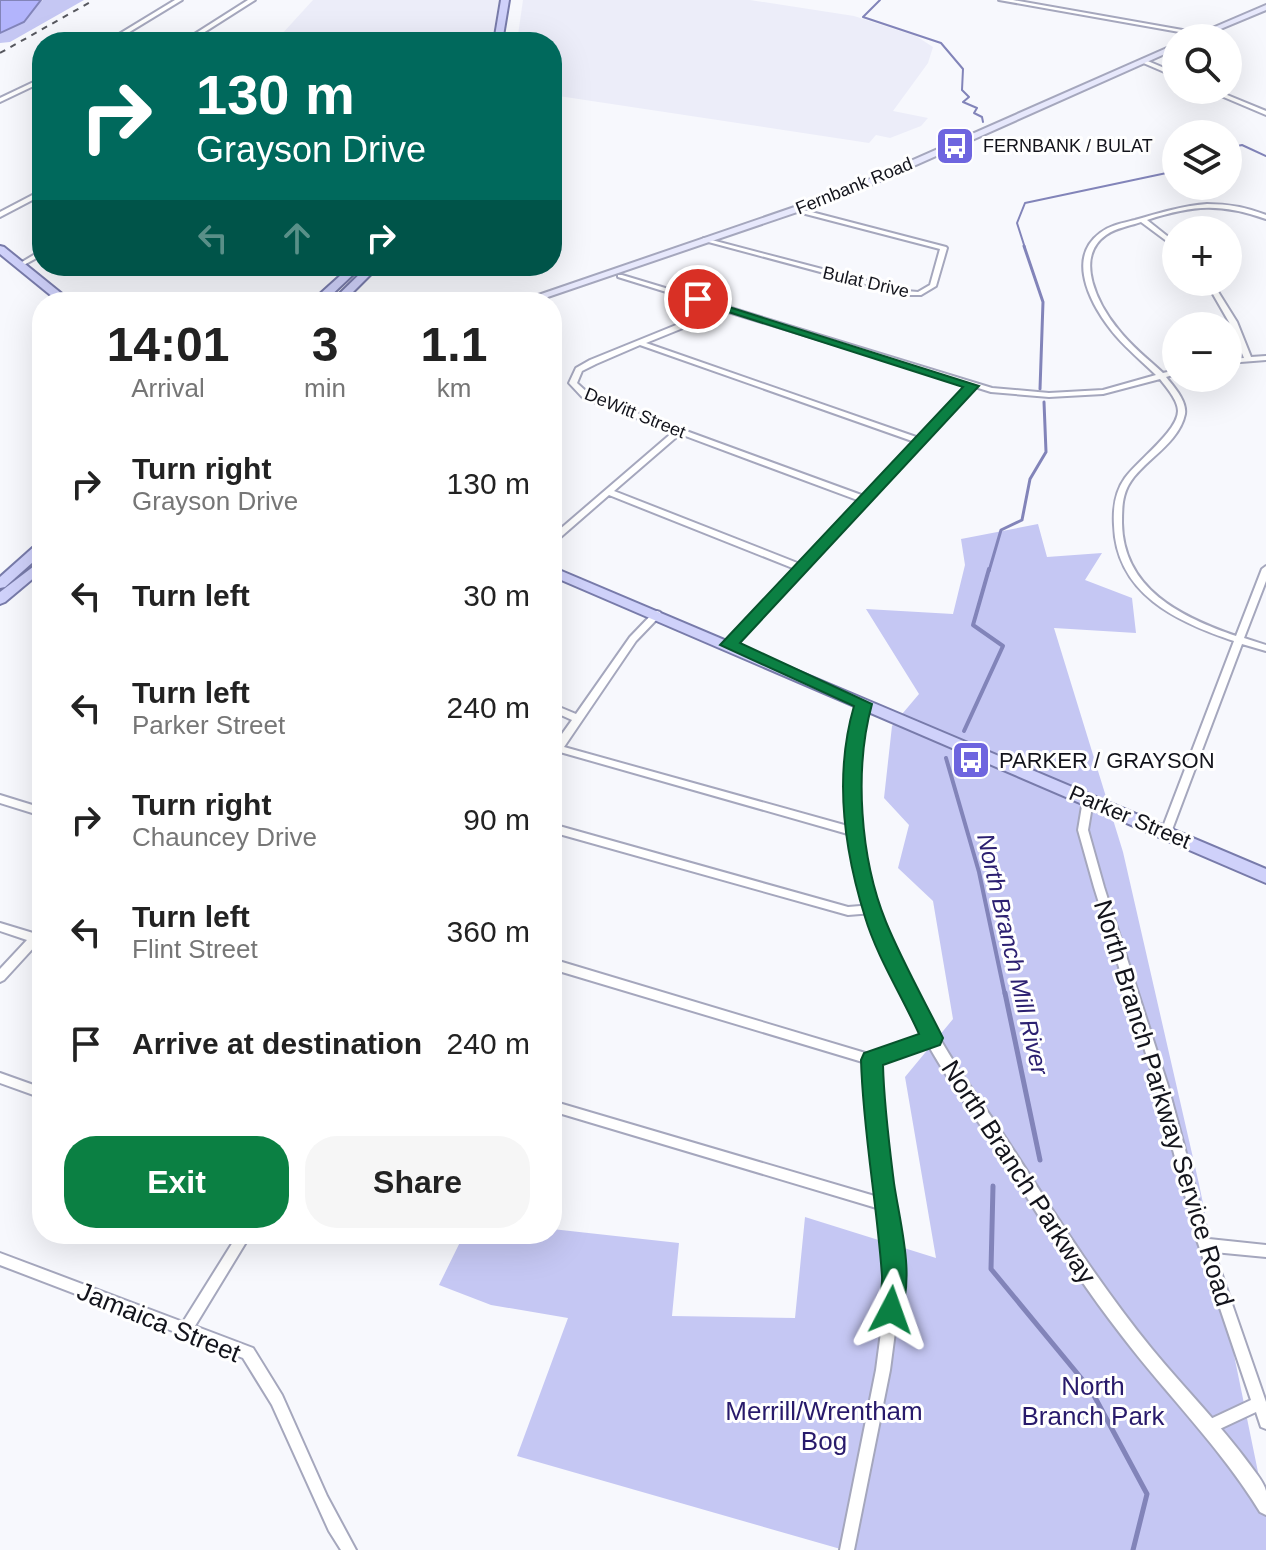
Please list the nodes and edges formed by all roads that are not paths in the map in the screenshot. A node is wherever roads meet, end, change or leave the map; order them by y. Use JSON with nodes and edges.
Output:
{"nodes":[{"id":1,"x":179,"y":0,"type":"edge"},
{"id":2,"x":252,"y":0,"type":"edge"},
{"id":3,"x":505,"y":0,"type":"edge"},
{"id":4,"x":516,"y":0,"type":"edge"},
{"id":5,"x":1002,"y":0,"type":"edge"},
{"id":6,"x":1027,"y":2,"type":"edge"},
{"id":7,"x":1262,"y":8,"type":"edge"},
{"id":8,"x":1225,"y":24,"type":"edge"},
{"id":9,"x":1162,"y":27,"type":"edge"},
{"id":10,"x":126,"y":32,"type":"edge"},
{"id":11,"x":201,"y":32,"type":"edge"},
{"id":12,"x":500,"y":32,"type":"edge"},
{"id":13,"x":511,"y":32,"type":"edge"},
{"id":14,"x":1162,"y":52,"type":"edge"},
{"id":15,"x":1143,"y":61,"type":"junction"},
{"id":16,"x":1162,"y":69,"type":"edge"},
{"id":17,"x":32,"y":85,"type":"edge"},
{"id":18,"x":0,"y":100,"type":"edge"},
{"id":19,"x":1242,"y":103,"type":"edge"},
{"id":20,"x":1266,"y":113,"type":"edge"},
{"id":21,"x":32,"y":197,"type":"edge"},
{"id":22,"x":796,"y":210,"type":"junction"},
{"id":23,"x":0,"y":215,"type":"edge"},
{"id":24,"x":1266,"y":217,"type":"edge"},
{"id":25,"x":1142,"y":220,"type":"junction"},
{"id":26,"x":1162,"y":235,"type":"edge"},
{"id":27,"x":704,"y":240,"type":"junction"},
{"id":28,"x":0,"y":249,"type":"edge"},
{"id":29,"x":32,"y":258,"type":"edge"},
{"id":30,"x":20,"y":265,"type":"junction"},
{"id":31,"x":32,"y":275,"type":"edge"},
{"id":32,"x":34,"y":276,"type":"edge"},
{"id":33,"x":346,"y":276,"type":"edge"},
{"id":34,"x":364,"y":276,"type":"edge"},
{"id":35,"x":620,"y":276,"type":"dead end"},
{"id":36,"x":54,"y":292,"type":"edge"},
{"id":37,"x":328,"y":292,"type":"edge"},
{"id":38,"x":347,"y":292,"type":"edge"},
{"id":39,"x":552,"y":292,"type":"edge"},
{"id":40,"x":1217,"y":296,"type":"edge"},
{"id":41,"x":728,"y":307,"type":"junction"},
{"id":42,"x":640,"y":343,"type":"junction"},
{"id":43,"x":1248,"y":358,"type":"junction"},
{"id":44,"x":1266,"y":358,"type":"edge"},
{"id":45,"x":1242,"y":359,"type":"edge"},
{"id":46,"x":1162,"y":375,"type":"joint"},
{"id":47,"x":972,"y":386,"type":"junction"},
{"id":48,"x":1174,"y":392,"type":"edge"},
{"id":49,"x":679,"y":431,"type":"junction"},
{"id":50,"x":921,"y":441,"type":"junction"},
{"id":51,"x":609,"y":492,"type":"junction"},
{"id":52,"x":866,"y":500,"type":"junction"},
{"id":53,"x":562,"y":532,"type":"edge"},
{"id":54,"x":32,"y":556,"type":"edge"},
{"id":55,"x":801,"y":568,"type":"junction"},
{"id":56,"x":1266,"y":569,"type":"edge"},
{"id":57,"x":32,"y":572,"type":"edge"},
{"id":58,"x":562,"y":575,"type":"edge"},
{"id":59,"x":0,"y":584,"type":"edge"},
{"id":60,"x":0,"y":599,"type":"edge"},
{"id":61,"x":657,"y":614,"type":"junction"},
{"id":62,"x":1238,"y":640,"type":"junction"},
{"id":63,"x":729,"y":645,"type":"junction"},
{"id":64,"x":1266,"y":648,"type":"edge"},
{"id":65,"x":863,"y":704,"type":"junction"},
{"id":66,"x":562,"y":712,"type":"edge"},
{"id":67,"x":576,"y":718,"type":"junction"},
{"id":68,"x":562,"y":741,"type":"edge"},
{"id":69,"x":562,"y":754,"type":"edge"},
{"id":70,"x":0,"y":799,"type":"edge"},
{"id":71,"x":1088,"y":800,"type":"junction"},
{"id":72,"x":32,"y":809,"type":"edge"},
{"id":73,"x":562,"y":831,"type":"edge"},
{"id":74,"x":855,"y":832,"type":"junction"},
{"id":75,"x":1166,"y":832,"type":"junction"},
{"id":76,"x":1266,"y":876,"type":"edge"},
{"id":77,"x":873,"y":909,"type":"junction"},
{"id":78,"x":0,"y":927,"type":"edge"},
{"id":79,"x":32,"y":935,"type":"edge"},
{"id":80,"x":32,"y":945,"type":"edge"},
{"id":81,"x":562,"y":967,"type":"edge"},
{"id":82,"x":0,"y":977,"type":"edge"},
{"id":83,"x":932,"y":1038,"type":"junction"},
{"id":84,"x":872,"y":1060,"type":"junction"},
{"id":85,"x":0,"y":1078,"type":"edge"},
{"id":86,"x":32,"y":1089,"type":"edge"},
{"id":87,"x":562,"y":1109,"type":"edge"},
{"id":88,"x":886,"y":1205,"type":"junction"},
{"id":89,"x":239,"y":1244,"type":"edge"},
{"id":90,"x":1205,"y":1245,"type":"junction"},
{"id":91,"x":1266,"y":1251,"type":"edge"},
{"id":92,"x":0,"y":1259,"type":"edge"},
{"id":93,"x":186,"y":1329,"type":"junction"},
{"id":94,"x":1258,"y":1404,"type":"junction"},
{"id":95,"x":1266,"y":1422,"type":"edge"},
{"id":96,"x":1209,"y":1427,"type":"junction"},
{"id":97,"x":1266,"y":1506,"type":"edge"},
{"id":98,"x":349,"y":1550,"type":"edge"},
{"id":99,"x":847,"y":1550,"type":"edge"}],
"edges":[{"from":1,"to":10,"type":"street"},
{"from":2,"to":11,"type":"street"},
{"from":3,"to":12,"type":"main road"},
{"from":4,"to":13,"type":"main road"},
{"from":5,"to":6,"type":"street"},
{"from":6,"to":9,"type":"street"},
{"from":7,"to":8,"type":"main road"},
{"from":14,"to":15,"type":"main road","name":"Fernbank Road"},
{"from":15,"to":16,"type":"street"},
{"from":15,"to":22,"type":"main road","name":"Fernbank Road"},
{"from":17,"to":18,"type":"street"},
{"from":19,"to":20,"type":"street"},
{"from":21,"to":23,"type":"street"},
{"from":22,"to":27,"type":"main road","name":"Fernbank Road"},
{"from":22,"to":27,"type":"street","name":"Bulat Drive"},
{"from":24,"to":25,"type":"street"},
{"from":25,"to":26,"type":"street"},
{"from":25,"to":46,"type":"street"},
{"from":27,"to":39,"type":"main road","name":"Fernbank Road"},
{"from":28,"to":30,"type":"main road"},
{"from":29,"to":30,"type":"street"},
{"from":30,"to":31,"type":"main road"},
{"from":32,"to":36,"type":"main road"},
{"from":33,"to":37,"type":"main road"},
{"from":34,"to":38,"type":"main road"},
{"from":35,"to":41,"type":"street"},
{"from":40,"to":43,"type":"street"},
{"from":41,"to":42,"type":"street","name":"DeWitt Street"},
{"from":41,"to":47,"type":"street"},
{"from":42,"to":49,"type":"street","name":"DeWitt Street"},
{"from":42,"to":50,"type":"street"},
{"from":43,"to":44,"type":"street"},
{"from":43,"to":45,"type":"street"},
{"from":46,"to":47,"type":"street"},
{"from":47,"to":50,"type":"street"},
{"from":48,"to":62,"type":"street"},
{"from":49,"to":51,"type":"street"},
{"from":49,"to":52,"type":"street","name":"DeWitt Street"},
{"from":50,"to":52,"type":"street"},
{"from":51,"to":53,"type":"street"},
{"from":51,"to":55,"type":"street"},
{"from":52,"to":55,"type":"street"},
{"from":54,"to":59,"type":"main road"},
{"from":55,"to":63,"type":"street"},
{"from":56,"to":62,"type":"street"},
{"from":57,"to":60,"type":"main road"},
{"from":58,"to":61,"type":"main road","name":"Parker Street"},
{"from":61,"to":63,"type":"main road","name":"Parker Street"},
{"from":61,"to":67,"type":"street"},
{"from":62,"to":64,"type":"street"},
{"from":62,"to":75,"type":"street"},
{"from":63,"to":65,"type":"main road","name":"Parker Street"},
{"from":65,"to":71,"type":"main road","name":"Parker Street"},
{"from":65,"to":74,"type":"street","name":"North Branch Parkway"},
{"from":66,"to":67,"type":"street"},
{"from":67,"to":68,"type":"street"},
{"from":69,"to":74,"type":"street"},
{"from":70,"to":72,"type":"street"},
{"from":71,"to":75,"type":"main road","name":"Parker Street"},
{"from":71,"to":90,"type":"street","name":"North Branch Parkway Service Road"},
{"from":73,"to":77,"type":"street"},
{"from":74,"to":77,"type":"street","name":"North Branch Parkway"},
{"from":75,"to":76,"type":"main road","name":"Parker Street"},
{"from":77,"to":83,"type":"street","name":"North Branch Parkway"},
{"from":78,"to":79,"type":"street"},
{"from":80,"to":82,"type":"street"},
{"from":81,"to":84,"type":"street"},
{"from":83,"to":84,"type":"street"},
{"from":83,"to":96,"type":"street","name":"North Branch Parkway"},
{"from":84,"to":88,"type":"street"},
{"from":85,"to":86,"type":"street"},
{"from":87,"to":88,"type":"street"},
{"from":88,"to":99,"type":"street"},
{"from":89,"to":93,"type":"street"},
{"from":90,"to":91,"type":"street"},
{"from":90,"to":94,"type":"street","name":"North Branch Parkway Service Road"},
{"from":92,"to":93,"type":"street","name":"Jamaica Street"},
{"from":93,"to":98,"type":"street","name":"Jamaica Street"},
{"from":94,"to":95,"type":"street","name":"North Branch Parkway Service Road"},
{"from":94,"to":96,"type":"street"},
{"from":96,"to":97,"type":"street","name":"North Branch Parkway"}]}
